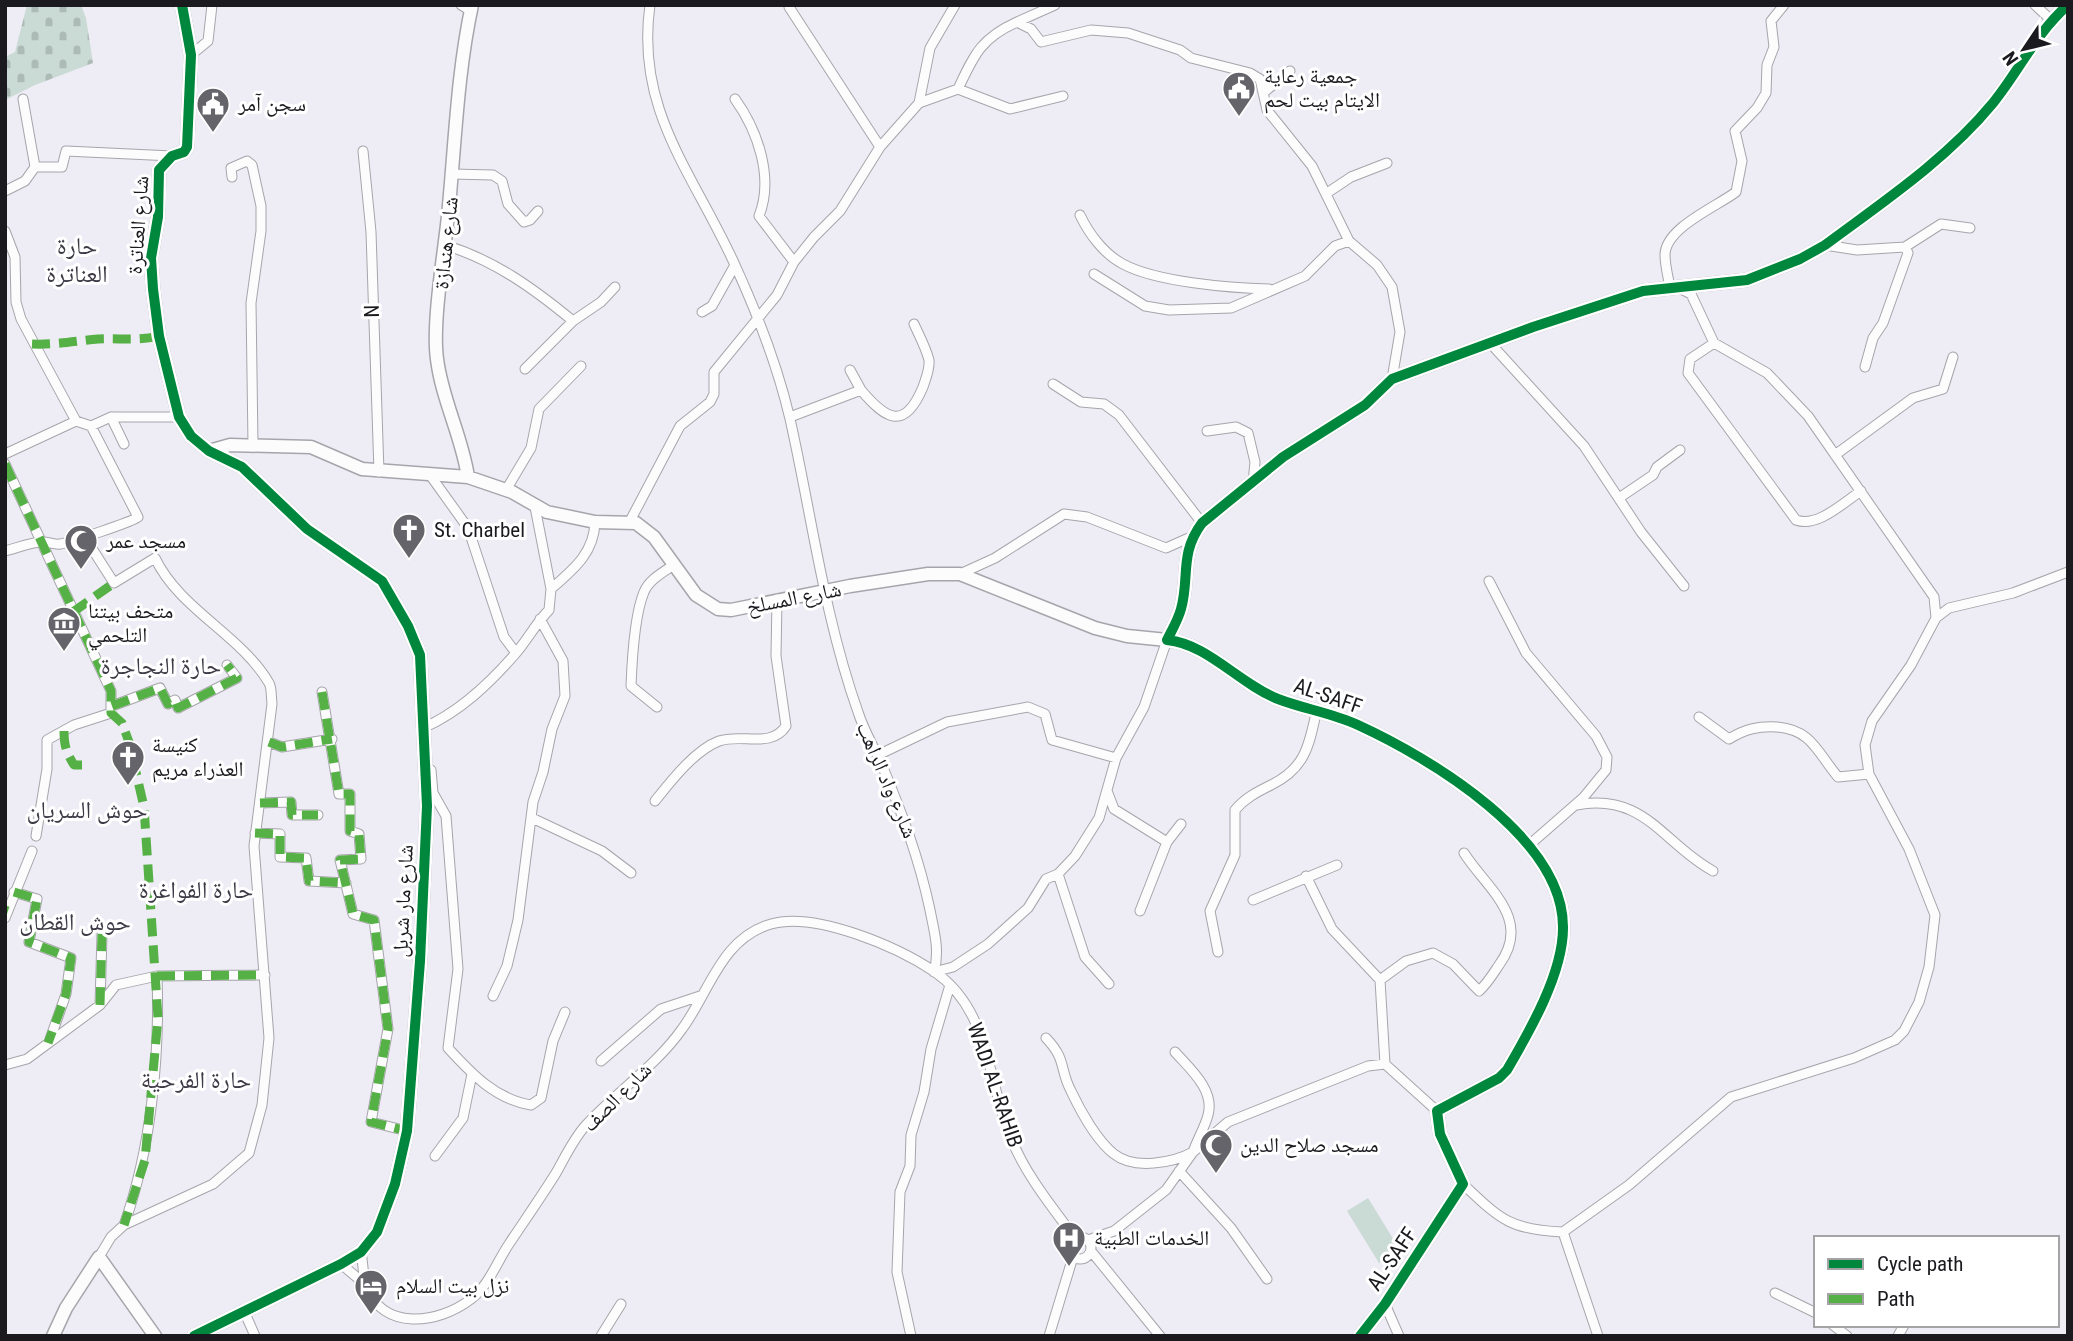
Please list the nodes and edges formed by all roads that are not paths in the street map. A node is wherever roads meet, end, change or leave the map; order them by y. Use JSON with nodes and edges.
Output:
{"nodes":[{"id":1,"x":182,"y":5,"type":"edge"},
{"id":2,"x":212,"y":5,"type":"edge"},
{"id":3,"x":650,"y":5,"type":"edge"},
{"id":4,"x":956,"y":5,"type":"edge"},
{"id":5,"x":1055,"y":5,"type":"edge"},
{"id":6,"x":1784,"y":5,"type":"edge"},
{"id":7,"x":2035,"y":5,"type":"edge"},
{"id":8,"x":2068,"y":5,"type":"edge"},
{"id":9,"x":468,"y":7,"type":"edge"},
{"id":10,"x":789,"y":8,"type":"dead end"},
{"id":11,"x":2052,"y":20,"type":"junction"},
{"id":12,"x":1017,"y":22,"type":"junction"},
{"id":13,"x":191,"y":55,"type":"junction"},
{"id":14,"x":1290,"y":71,"type":"dead end"},
{"id":15,"x":958,"y":89,"type":"junction"},
{"id":16,"x":1263,"y":93,"type":"junction"},
{"id":17,"x":1063,"y":96,"type":"dead end"},
{"id":18,"x":23,"y":99,"type":"dead end"},
{"id":19,"x":735,"y":99,"type":"dead end"},
{"id":20,"x":919,"y":103,"type":"junction"},
{"id":21,"x":880,"y":148,"type":"junction"},
{"id":22,"x":363,"y":151,"type":"dead end"},
{"id":23,"x":172,"y":156,"type":"junction"},
{"id":24,"x":1387,"y":163,"type":"dead end"},
{"id":25,"x":35,"y":167,"type":"junction"},
{"id":26,"x":452,"y":174,"type":"junction"},
{"id":27,"x":232,"y":177,"type":"dead end"},
{"id":28,"x":5,"y":191,"type":"edge"},
{"id":29,"x":1327,"y":193,"type":"junction"},
{"id":30,"x":538,"y":211,"type":"dead end"},
{"id":31,"x":1080,"y":215,"type":"dead end"},
{"id":32,"x":1970,"y":228,"type":"dead end"},
{"id":33,"x":5,"y":231,"type":"edge"},
{"id":34,"x":1349,"y":241,"type":"junction"},
{"id":35,"x":445,"y":245,"type":"junction"},
{"id":36,"x":1825,"y":245,"type":"junction"},
{"id":37,"x":1905,"y":247,"type":"junction"},
{"id":38,"x":794,"y":262,"type":"junction"},
{"id":39,"x":735,"y":265,"type":"junction"},
{"id":40,"x":1094,"y":274,"type":"dead end"},
{"id":41,"x":1712,"y":282,"type":"junction"},
{"id":42,"x":615,"y":287,"type":"dead end"},
{"id":43,"x":1673,"y":287,"type":"junction"},
{"id":44,"x":1271,"y":289,"type":"junction"},
{"id":45,"x":1698,"y":307,"type":"junction"},
{"id":46,"x":702,"y":312,"type":"dead end"},
{"id":47,"x":758,"y":320,"type":"junction"},
{"id":48,"x":573,"y":321,"type":"junction"},
{"id":49,"x":914,"y":324,"type":"dead end"},
{"id":50,"x":1714,"y":343,"type":"junction"},
{"id":51,"x":1491,"y":344,"type":"junction"},
{"id":52,"x":1953,"y":357,"type":"dead end"},
{"id":53,"x":581,"y":366,"type":"dead end"},
{"id":54,"x":1865,"y":367,"type":"dead end"},
{"id":55,"x":525,"y":369,"type":"dead end"},
{"id":56,"x":850,"y":370,"type":"dead end"},
{"id":57,"x":1392,"y":379,"type":"junction"},
{"id":58,"x":1053,"y":384,"type":"dead end"},
{"id":59,"x":861,"y":390,"type":"junction"},
{"id":60,"x":111,"y":417,"type":"junction"},
{"id":61,"x":179,"y":417,"type":"junction"},
{"id":62,"x":790,"y":417,"type":"junction"},
{"id":63,"x":76,"y":421,"type":"junction"},
{"id":64,"x":91,"y":426,"type":"junction"},
{"id":65,"x":1206,"y":431,"type":"dead end"},
{"id":66,"x":124,"y":444,"type":"dead end"},
{"id":67,"x":253,"y":445,"type":"junction"},
{"id":68,"x":1681,"y":450,"type":"dead end"},
{"id":69,"x":209,"y":451,"type":"junction"},
{"id":70,"x":5,"y":454,"type":"edge"},
{"id":71,"x":1835,"y":455,"type":"junction"},
{"id":72,"x":5,"y":464,"type":"edge"},
{"id":73,"x":379,"y":472,"type":"junction"},
{"id":74,"x":430,"y":475,"type":"junction"},
{"id":75,"x":467,"y":477,"type":"junction"},
{"id":76,"x":1252,"y":482,"type":"junction"},
{"id":77,"x":506,"y":490,"type":"junction"},
{"id":78,"x":1861,"y":491,"type":"junction"},
{"id":79,"x":1619,"y":498,"type":"junction"},
{"id":80,"x":536,"y":507,"type":"junction"},
{"id":81,"x":630,"y":521,"type":"junction"},
{"id":82,"x":595,"y":522,"type":"junction"},
{"id":83,"x":1202,"y":523,"type":"junction"},
{"id":84,"x":84,"y":536,"type":"junction"},
{"id":85,"x":1193,"y":536,"type":"junction"},
{"id":86,"x":42,"y":542,"type":"junction"},
{"id":87,"x":5,"y":551,"type":"edge"},
{"id":88,"x":672,"y":566,"type":"junction"},
{"id":89,"x":2068,"y":572,"type":"edge"},
{"id":90,"x":960,"y":574,"type":"junction"},
{"id":91,"x":1489,"y":582,"type":"dead end"},
{"id":92,"x":1684,"y":586,"type":"dead end"},
{"id":93,"x":551,"y":589,"type":"junction"},
{"id":94,"x":822,"y":591,"type":"junction"},
{"id":95,"x":1934,"y":597,"type":"junction"},
{"id":96,"x":777,"y":600,"type":"junction"},
{"id":97,"x":1949,"y":608,"type":"junction"},
{"id":98,"x":1936,"y":618,"type":"junction"},
{"id":99,"x":540,"y":619,"type":"junction"},
{"id":100,"x":1167,"y":640,"type":"junction"},
{"id":101,"x":516,"y":653,"type":"junction"},
{"id":102,"x":227,"y":665,"type":"dead end"},
{"id":103,"x":322,"y":692,"type":"dead end"},
{"id":104,"x":657,"y":707,"type":"dead end"},
{"id":105,"x":111,"y":709,"type":"junction"},
{"id":106,"x":1317,"y":709,"type":"junction"},
{"id":107,"x":1699,"y":717,"type":"dead end"},
{"id":108,"x":423,"y":727,"type":"junction"},
{"id":109,"x":332,"y":739,"type":"junction"},
{"id":110,"x":269,"y":742,"type":"junction"},
{"id":111,"x":425,"y":755,"type":"junction"},
{"id":112,"x":878,"y":755,"type":"junction"},
{"id":113,"x":1116,"y":758,"type":"junction"},
{"id":114,"x":1869,"y":774,"type":"junction"},
{"id":115,"x":1107,"y":789,"type":"junction"},
{"id":116,"x":655,"y":801,"type":"dead end"},
{"id":117,"x":260,"y":803,"type":"junction"},
{"id":118,"x":1574,"y":806,"type":"junction"},
{"id":119,"x":1114,"y":809,"type":"junction"},
{"id":120,"x":318,"y":815,"type":"dead end"},
{"id":121,"x":532,"y":818,"type":"junction"},
{"id":122,"x":1099,"y":818,"type":"junction"},
{"id":123,"x":1181,"y":824,"type":"dead end"},
{"id":124,"x":255,"y":833,"type":"junction"},
{"id":125,"x":36,"y":836,"type":"dead end"},
{"id":126,"x":1167,"y":842,"type":"junction"},
{"id":127,"x":1528,"y":846,"type":"junction"},
{"id":128,"x":32,"y":851,"type":"dead end"},
{"id":129,"x":1464,"y":853,"type":"dead end"},
{"id":130,"x":1336,"y":865,"type":"dead end"},
{"id":131,"x":1713,"y":871,"type":"dead end"},
{"id":132,"x":631,"y":873,"type":"dead end"},
{"id":133,"x":1058,"y":874,"type":"junction"},
{"id":134,"x":1306,"y":876,"type":"junction"},
{"id":135,"x":346,"y":883,"type":"junction"},
{"id":136,"x":14,"y":892,"type":"junction"},
{"id":137,"x":1253,"y":900,"type":"dead end"},
{"id":138,"x":1140,"y":911,"type":"dead end"},
{"id":139,"x":6,"y":913,"type":"edge"},
{"id":140,"x":102,"y":934,"type":"dead end"},
{"id":141,"x":1218,"y":952,"type":"dead end"},
{"id":142,"x":934,"y":972,"type":"junction"},
{"id":143,"x":265,"y":975,"type":"junction"},
{"id":144,"x":157,"y":976,"type":"junction"},
{"id":145,"x":1380,"y":980,"type":"junction"},
{"id":146,"x":1109,"y":984,"type":"dead end"},
{"id":147,"x":950,"y":985,"type":"junction"},
{"id":148,"x":493,"y":996,"type":"dead end"},
{"id":149,"x":700,"y":996,"type":"junction"},
{"id":150,"x":100,"y":1005,"type":"junction"},
{"id":151,"x":565,"y":1012,"type":"dead end"},
{"id":152,"x":1046,"y":1038,"type":"dead end"},
{"id":153,"x":48,"y":1043,"type":"junction"},
{"id":154,"x":1175,"y":1052,"type":"dead end"},
{"id":155,"x":601,"y":1061,"type":"dead end"},
{"id":156,"x":1385,"y":1064,"type":"junction"},
{"id":157,"x":5,"y":1065,"type":"edge"},
{"id":158,"x":472,"y":1074,"type":"junction"},
{"id":159,"x":1437,"y":1111,"type":"junction"},
{"id":160,"x":407,"y":1131,"type":"junction"},
{"id":161,"x":1193,"y":1152,"type":"junction"},
{"id":162,"x":435,"y":1156,"type":"dead end"},
{"id":163,"x":1179,"y":1171,"type":"junction"},
{"id":164,"x":1463,"y":1184,"type":"junction"},
{"id":165,"x":124,"y":1225,"type":"junction"},
{"id":166,"x":1563,"y":1232,"type":"junction"},
{"id":167,"x":1075,"y":1238,"type":"junction"},
{"id":168,"x":1088,"y":1240,"type":"junction"},
{"id":169,"x":1091,"y":1251,"type":"junction"},
{"id":170,"x":361,"y":1252,"type":"junction"},
{"id":171,"x":99,"y":1257,"type":"junction"},
{"id":172,"x":1073,"y":1257,"type":"junction"},
{"id":173,"x":341,"y":1265,"type":"junction"},
{"id":174,"x":1267,"y":1279,"type":"dead end"},
{"id":175,"x":366,"y":1285,"type":"junction"},
{"id":176,"x":1775,"y":1293,"type":"dead end"},
{"id":177,"x":621,"y":1304,"type":"dead end"},
{"id":178,"x":1385,"y":1304,"type":"junction"},
{"id":179,"x":244,"y":1311,"type":"junction"},
{"id":180,"x":1814,"y":1312,"type":"edge"},
{"id":181,"x":53,"y":1336,"type":"edge"},
{"id":182,"x":155,"y":1336,"type":"edge"},
{"id":183,"x":194,"y":1336,"type":"edge"},
{"id":184,"x":255,"y":1336,"type":"edge"},
{"id":185,"x":601,"y":1336,"type":"edge"},
{"id":186,"x":911,"y":1336,"type":"edge"},
{"id":187,"x":1049,"y":1336,"type":"edge"},
{"id":188,"x":1160,"y":1336,"type":"edge"},
{"id":189,"x":1360,"y":1336,"type":"edge"},
{"id":190,"x":1399,"y":1336,"type":"edge"},
{"id":191,"x":1598,"y":1336,"type":"edge"}],
"edges":[{"from":1,"to":13,"type":"street","name":"شارع العناترة"},
{"from":2,"to":13,"type":"street"},
{"from":3,"to":39,"type":"street","name":"شارع واد الراهب"},
{"from":4,"to":20,"type":"street"},
{"from":5,"to":12,"type":"street"},
{"from":6,"to":43,"type":"street"},
{"from":7,"to":11,"type":"street"},
{"from":8,"to":11,"type":"street"},
{"from":9,"to":26,"type":"street","name":"شارع هندازة"},
{"from":10,"to":21,"type":"street"},
{"from":11,"to":36,"type":"street"},
{"from":12,"to":15,"type":"street"},
{"from":12,"to":16,"type":"street"},
{"from":13,"to":23,"type":"street","name":"شارع العناترة"},
{"from":14,"to":16,"type":"street"},
{"from":15,"to":17,"type":"street"},
{"from":15,"to":20,"type":"street"},
{"from":16,"to":29,"type":"street"},
{"from":18,"to":25,"type":"street"},
{"from":19,"to":38,"type":"street"},
{"from":20,"to":21,"type":"street"},
{"from":21,"to":38,"type":"street"},
{"from":22,"to":73,"type":"street","name":"N"},
{"from":23,"to":25,"type":"street"},
{"from":23,"to":61,"type":"street","name":"شارع العناترة"},
{"from":24,"to":29,"type":"street"},
{"from":25,"to":28,"type":"street"},
{"from":26,"to":30,"type":"street"},
{"from":26,"to":35,"type":"street","name":"شارع هندازة"},
{"from":27,"to":67,"type":"street"},
{"from":29,"to":34,"type":"street"},
{"from":31,"to":44,"type":"street"},
{"from":32,"to":37,"type":"street"},
{"from":33,"to":63,"type":"street"},
{"from":34,"to":44,"type":"street"},
{"from":34,"to":57,"type":"street"},
{"from":35,"to":48,"type":"street"},
{"from":35,"to":75,"type":"street","name":"شارع هندازة"},
{"from":36,"to":37,"type":"street"},
{"from":36,"to":41,"type":"street"},
{"from":37,"to":54,"type":"street"},
{"from":38,"to":47,"type":"street"},
{"from":39,"to":46,"type":"street"},
{"from":39,"to":47,"type":"street","name":"شارع واد الراهب"},
{"from":40,"to":44,"type":"street"},
{"from":41,"to":43,"type":"street"},
{"from":41,"to":45,"type":"street"},
{"from":42,"to":48,"type":"street"},
{"from":43,"to":45,"type":"street"},
{"from":43,"to":51,"type":"street"},
{"from":45,"to":50,"type":"street"},
{"from":47,"to":62,"type":"street","name":"شارع واد الراهب"},
{"from":47,"to":81,"type":"street"},
{"from":48,"to":55,"type":"street"},
{"from":49,"to":59,"type":"street"},
{"from":50,"to":71,"type":"street"},
{"from":50,"to":78,"type":"street"},
{"from":51,"to":57,"type":"street"},
{"from":51,"to":79,"type":"street"},
{"from":52,"to":71,"type":"street"},
{"from":53,"to":77,"type":"street"},
{"from":56,"to":59,"type":"street"},
{"from":57,"to":76,"type":"street"},
{"from":58,"to":83,"type":"street"},
{"from":59,"to":62,"type":"street"},
{"from":60,"to":61,"type":"street"},
{"from":60,"to":64,"type":"street"},
{"from":60,"to":66,"type":"street"},
{"from":61,"to":69,"type":"street","name":"شارع مار شربل"},
{"from":62,"to":94,"type":"street","name":"شارع واد الراهب"},
{"from":63,"to":64,"type":"street"},
{"from":63,"to":70,"type":"street"},
{"from":64,"to":84,"type":"street"},
{"from":65,"to":76,"type":"street"},
{"from":67,"to":69,"type":"street"},
{"from":67,"to":73,"type":"street"},
{"from":68,"to":79,"type":"street"},
{"from":69,"to":108,"type":"street","name":"شارع مار شربل"},
{"from":71,"to":78,"type":"street"},
{"from":72,"to":86,"type":"street"},
{"from":73,"to":74,"type":"street"},
{"from":74,"to":75,"type":"street"},
{"from":74,"to":101,"type":"street"},
{"from":75,"to":77,"type":"street"},
{"from":76,"to":83,"type":"street"},
{"from":77,"to":80,"type":"street"},
{"from":78,"to":95,"type":"street"},
{"from":79,"to":92,"type":"street"},
{"from":80,"to":82,"type":"street"},
{"from":80,"to":93,"type":"street"},
{"from":81,"to":82,"type":"street"},
{"from":81,"to":88,"type":"street","name":"شارع المسلخ"},
{"from":82,"to":93,"type":"street"},
{"from":83,"to":85,"type":"street"},
{"from":84,"to":86,"type":"street"},
{"from":84,"to":110,"type":"street"},
{"from":85,"to":90,"type":"street"},
{"from":85,"to":100,"type":"street"},
{"from":86,"to":87,"type":"street"},
{"from":86,"to":105,"type":"street"},
{"from":88,"to":96,"type":"street","name":"شارع المسلخ"},
{"from":88,"to":104,"type":"street"},
{"from":89,"to":97,"type":"street"},
{"from":90,"to":94,"type":"street","name":"شارع المسلخ"},
{"from":90,"to":100,"type":"street","name":"شارع المسلخ"},
{"from":91,"to":118,"type":"street"},
{"from":93,"to":99,"type":"street"},
{"from":94,"to":96,"type":"street","name":"شارع المسلخ"},
{"from":94,"to":112,"type":"street","name":"شارع واد الراهب"},
{"from":95,"to":97,"type":"street"},
{"from":95,"to":98,"type":"street"},
{"from":96,"to":116,"type":"street"},
{"from":97,"to":98,"type":"street"},
{"from":98,"to":114,"type":"street"},
{"from":99,"to":101,"type":"street"},
{"from":99,"to":121,"type":"street"},
{"from":100,"to":106,"type":"street","name":"AL-SAFF"},
{"from":100,"to":113,"type":"street"},
{"from":101,"to":108,"type":"street"},
{"from":102,"to":105,"type":"street"},
{"from":103,"to":109,"type":"street"},
{"from":105,"to":125,"type":"street"},
{"from":106,"to":127,"type":"street","name":"AL-SAFF"},
{"from":106,"to":141,"type":"street"},
{"from":107,"to":114,"type":"street"},
{"from":108,"to":111,"type":"street","name":"شارع مار شربل"},
{"from":109,"to":110,"type":"street"},
{"from":109,"to":135,"type":"street"},
{"from":110,"to":117,"type":"street"},
{"from":111,"to":158,"type":"street"},
{"from":111,"to":160,"type":"street","name":"شارع مار شربل"},
{"from":112,"to":113,"type":"street"},
{"from":112,"to":142,"type":"street","name":"شارع واد الراهب"},
{"from":113,"to":115,"type":"street"},
{"from":114,"to":166,"type":"street"},
{"from":115,"to":119,"type":"street"},
{"from":115,"to":122,"type":"street"},
{"from":117,"to":120,"type":"street"},
{"from":117,"to":124,"type":"street"},
{"from":118,"to":127,"type":"street"},
{"from":118,"to":131,"type":"street"},
{"from":119,"to":122,"type":"street"},
{"from":119,"to":126,"type":"street"},
{"from":121,"to":132,"type":"street"},
{"from":121,"to":148,"type":"street"},
{"from":122,"to":133,"type":"street"},
{"from":123,"to":126,"type":"street"},
{"from":124,"to":135,"type":"street"},
{"from":124,"to":143,"type":"street"},
{"from":126,"to":138,"type":"street"},
{"from":127,"to":159,"type":"street","name":"AL-SAFF"},
{"from":128,"to":136,"type":"street"},
{"from":129,"to":145,"type":"street"},
{"from":130,"to":134,"type":"street"},
{"from":133,"to":142,"type":"street"},
{"from":133,"to":146,"type":"street"},
{"from":134,"to":137,"type":"street"},
{"from":134,"to":145,"type":"street"},
{"from":135,"to":160,"type":"street"},
{"from":136,"to":139,"type":"street"},
{"from":136,"to":153,"type":"street"},
{"from":140,"to":150,"type":"street"},
{"from":142,"to":147,"type":"street","name":"WADI AL-RAHIB"},
{"from":142,"to":149,"type":"street","name":"شارع الصف"},
{"from":143,"to":144,"type":"street"},
{"from":143,"to":165,"type":"street"},
{"from":144,"to":150,"type":"street"},
{"from":144,"to":165,"type":"street"},
{"from":145,"to":156,"type":"street"},
{"from":147,"to":167,"type":"street","name":"WADI AL-RAHIB"},
{"from":147,"to":186,"type":"street"},
{"from":149,"to":155,"type":"street"},
{"from":149,"to":175,"type":"street","name":"شارع الصف"},
{"from":150,"to":153,"type":"street"},
{"from":151,"to":158,"type":"street"},
{"from":152,"to":161,"type":"street"},
{"from":153,"to":157,"type":"street"},
{"from":154,"to":161,"type":"street"},
{"from":156,"to":159,"type":"street"},
{"from":156,"to":161,"type":"street"},
{"from":158,"to":162,"type":"street"},
{"from":159,"to":164,"type":"street"},
{"from":160,"to":170,"type":"street","name":"شارع مار شربل"},
{"from":161,"to":163,"type":"street"},
{"from":163,"to":168,"type":"street"},
{"from":163,"to":174,"type":"street"},
{"from":164,"to":166,"type":"street"},
{"from":164,"to":178,"type":"street","name":"AL-SAFF"},
{"from":165,"to":171,"type":"street"},
{"from":166,"to":191,"type":"street"},
{"from":167,"to":168,"type":"street"},
{"from":167,"to":172,"type":"street"},
{"from":168,"to":169,"type":"street"},
{"from":169,"to":172,"type":"street"},
{"from":169,"to":188,"type":"street"},
{"from":170,"to":173,"type":"street","name":"شارع مار شربل"},
{"from":170,"to":175,"type":"street","name":"شارع الصف"},
{"from":171,"to":181,"type":"street"},
{"from":171,"to":182,"type":"street"},
{"from":172,"to":187,"type":"street"},
{"from":173,"to":175,"type":"street"},
{"from":173,"to":179,"type":"street","name":"شارع مار شربل"},
{"from":176,"to":180,"type":"street"},
{"from":177,"to":185,"type":"street"},
{"from":178,"to":189,"type":"street","name":"AL-SAFF"},
{"from":178,"to":190,"type":"street"},
{"from":179,"to":183,"type":"street","name":"شارع مار شربل"},
{"from":179,"to":184,"type":"street"}]}
